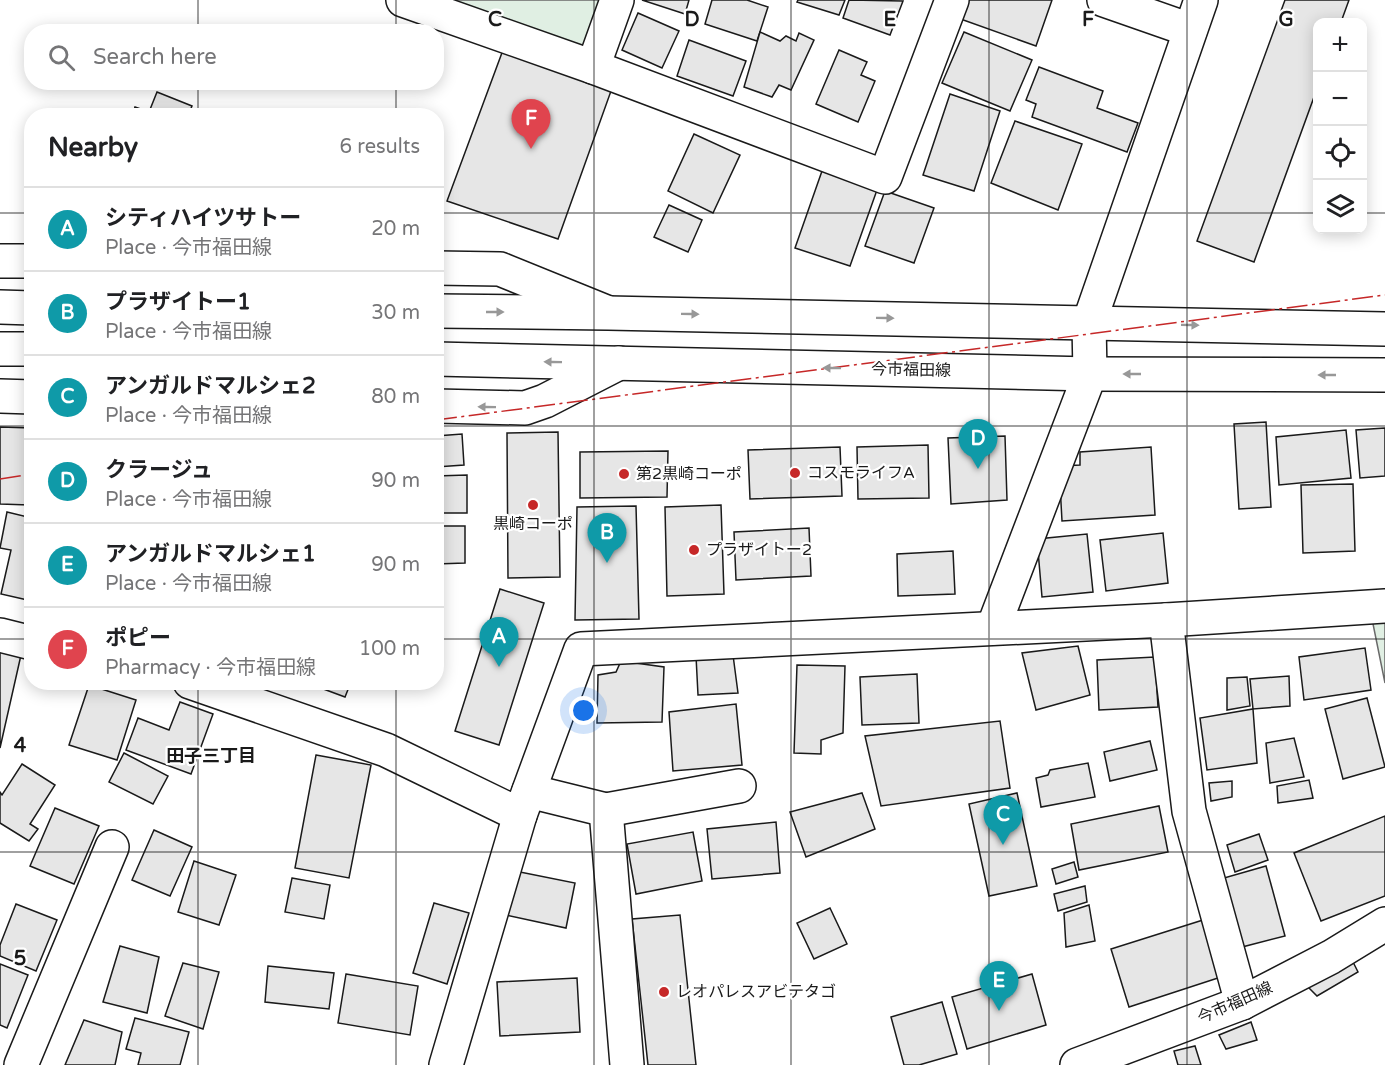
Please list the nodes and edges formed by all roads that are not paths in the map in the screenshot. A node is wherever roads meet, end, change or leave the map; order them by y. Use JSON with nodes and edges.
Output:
{"nodes":[{"id":1,"x":403,"y":0,"type":"edge"},
{"id":2,"x":617,"y":0,"type":"edge"},
{"id":3,"x":952,"y":0,"type":"edge"},
{"id":4,"x":1104,"y":0,"type":"edge"},
{"id":5,"x":1195,"y":15,"type":"edge"},
{"id":6,"x":594,"y":67,"type":"junction"},
{"id":7,"x":0,"y":261,"type":"edge"},
{"id":8,"x":24,"y":261,"type":"edge"},
{"id":9,"x":444,"y":268,"type":"edge"},
{"id":10,"x":0,"y":307,"type":"edge"},
{"id":11,"x":24,"y":308,"type":"edge"},
{"id":12,"x":444,"y":311,"type":"edge"},
{"id":13,"x":608,"y":313,"type":"junction"},
{"id":14,"x":1089,"y":322,"type":"junction"},
{"id":15,"x":1385,"y":329,"type":"edge"},
{"id":16,"x":0,"y":349,"type":"edge"},
{"id":17,"x":24,"y":350,"type":"edge"},
{"id":18,"x":444,"y":359,"type":"edge"},
{"id":19,"x":619,"y":363,"type":"junction"},
{"id":20,"x":1090,"y":374,"type":"junction"},
{"id":21,"x":1385,"y":375,"type":"edge"},
{"id":22,"x":0,"y":396,"type":"edge"},
{"id":23,"x":24,"y":397,"type":"edge"},
{"id":24,"x":444,"y":406,"type":"edge"},
{"id":25,"x":1385,"y":606,"type":"edge"},
{"id":26,"x":1166,"y":620,"type":"junction"},
{"id":27,"x":993,"y":628,"type":"junction"},
{"id":28,"x":0,"y":635,"type":"edge"},
{"id":29,"x":24,"y":641,"type":"edge"},
{"id":30,"x":213,"y":690,"type":"edge"},
{"id":31,"x":739,"y":786,"type":"dead end"},
{"id":32,"x":524,"y":803,"type":"junction"},
{"id":33,"x":606,"y":810,"type":"junction"},
{"id":34,"x":112,"y":848,"type":"dead end"},
{"id":35,"x":1385,"y":924,"type":"edge"},
{"id":36,"x":1242,"y":1003,"type":"junction"},
{"id":37,"x":21,"y":1065,"type":"edge"},
{"id":38,"x":446,"y":1065,"type":"edge"},
{"id":39,"x":627,"y":1065,"type":"edge"},
{"id":40,"x":1077,"y":1065,"type":"edge"}],
"edges":[{"from":1,"to":6,"type":"street"},
{"from":2,"to":6,"type":"street"},
{"from":3,"to":6,"type":"street"},
{"from":4,"to":5,"type":"street"},
{"from":5,"to":14,"type":"street"},
{"from":7,"to":8,"type":"street"},
{"from":9,"to":13,"type":"street"},
{"from":10,"to":11,"type":"street"},
{"from":12,"to":13,"type":"street","one_way":true},
{"from":13,"to":14,"type":"street","one_way":true},
{"from":14,"to":15,"type":"street","one_way":true},
{"from":14,"to":20,"type":"street"},
{"from":16,"to":17,"type":"street"},
{"from":19,"to":18,"type":"street","name":"今市福田線","one_way":true},
{"from":20,"to":19,"type":"street","name":"今市福田線","one_way":true},
{"from":19,"to":24,"type":"street","one_way":true},
{"from":21,"to":20,"type":"street","name":"今市福田線","one_way":true},
{"from":20,"to":27,"type":"street"},
{"from":22,"to":23,"type":"street"},
{"from":25,"to":26,"type":"street"},
{"from":26,"to":27,"type":"street"},
{"from":26,"to":36,"type":"street"},
{"from":27,"to":32,"type":"street"},
{"from":28,"to":29,"type":"street"},
{"from":30,"to":32,"type":"street"},
{"from":31,"to":33,"type":"street"},
{"from":32,"to":33,"type":"street"},
{"from":32,"to":38,"type":"street"},
{"from":33,"to":39,"type":"street"},
{"from":34,"to":37,"type":"street"},
{"from":35,"to":36,"type":"street","name":"今市福田線"},
{"from":36,"to":40,"type":"street","name":"今市福田線"}]}
